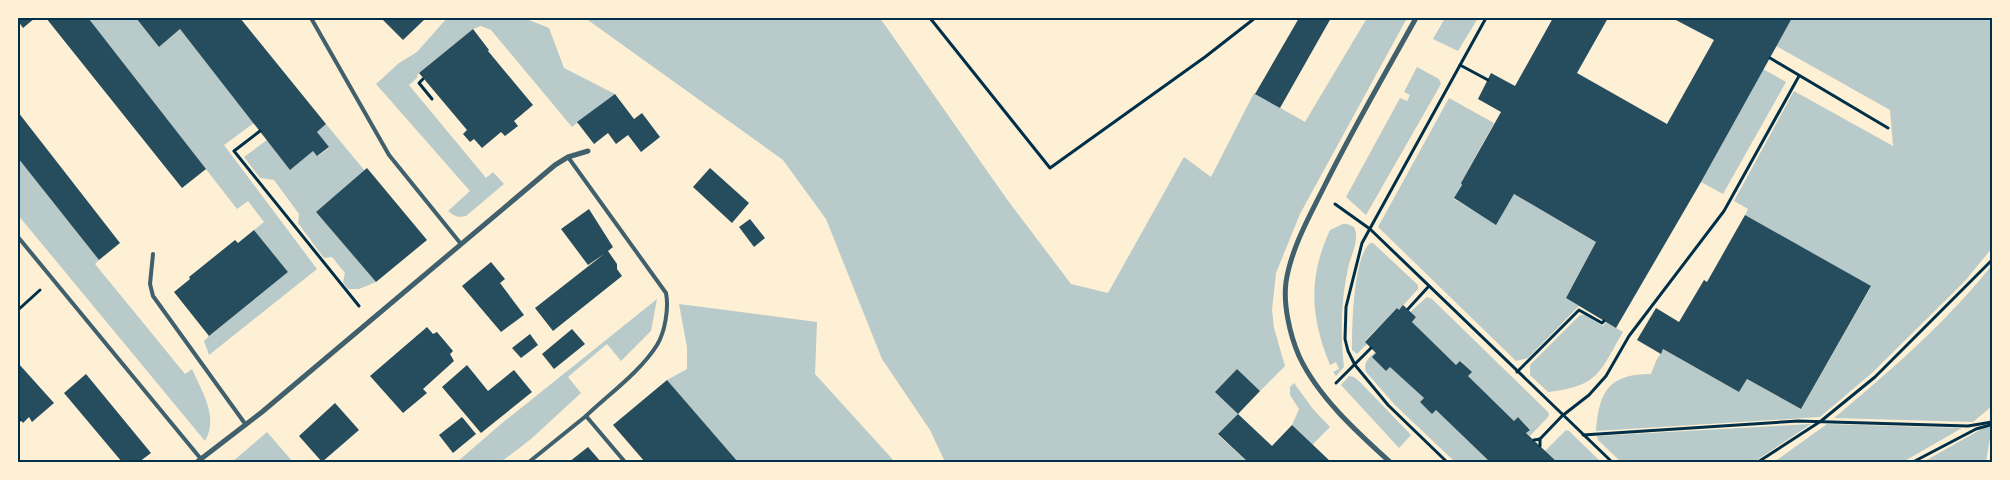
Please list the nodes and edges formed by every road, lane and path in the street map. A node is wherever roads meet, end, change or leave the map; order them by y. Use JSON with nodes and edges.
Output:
{"nodes":[{"id":1,"x":312,"y":18,"type":"edge"},
{"id":2,"x":930,"y":18,"type":"edge"},
{"id":3,"x":1255,"y":18,"type":"edge"},
{"id":4,"x":1416,"y":18,"type":"edge"},
{"id":5,"x":1486,"y":18,"type":"edge"},
{"id":6,"x":1770,"y":58,"type":"dead end"},
{"id":7,"x":1460,"y":65,"type":"junction"},
{"id":8,"x":1799,"y":76,"type":"junction"},
{"id":9,"x":423,"y":79,"type":"dead end"},
{"id":10,"x":1488,"y":80,"type":"dead end"},
{"id":11,"x":432,"y":98,"type":"dead end"},
{"id":12,"x":1888,"y":128,"type":"dead end"},
{"id":13,"x":260,"y":131,"type":"dead end"},
{"id":14,"x":588,"y":151,"type":"dead end"},
{"id":15,"x":568,"y":157,"type":"junction"},
{"id":16,"x":1321,"y":194,"type":"junction"},
{"id":17,"x":1370,"y":229,"type":"junction"},
{"id":18,"x":18,"y":237,"type":"edge"},
{"id":19,"x":461,"y":244,"type":"junction"},
{"id":20,"x":153,"y":254,"type":"dead end"},
{"id":21,"x":1992,"y":260,"type":"edge"},
{"id":22,"x":52,"y":279,"type":"junction"},
{"id":23,"x":1429,"y":286,"type":"junction"},
{"id":24,"x":18,"y":310,"type":"edge"},
{"id":25,"x":1408,"y":310,"type":"dead end"},
{"id":26,"x":370,"y":320,"type":"junction"},
{"id":27,"x":1604,"y":321,"type":"dead end"},
{"id":28,"x":1371,"y":348,"type":"dead end"},
{"id":29,"x":1355,"y":366,"type":"junction"},
{"id":30,"x":1517,"y":372,"type":"junction"},
{"id":31,"x":1338,"y":381,"type":"dead end"},
{"id":32,"x":586,"y":416,"type":"junction"},
{"id":33,"x":1562,"y":416,"type":"junction"},
{"id":34,"x":1821,"y":422,"type":"junction"},
{"id":35,"x":1992,"y":423,"type":"edge"},
{"id":36,"x":246,"y":425,"type":"junction"},
{"id":37,"x":1583,"y":435,"type":"junction"},
{"id":38,"x":1540,"y":439,"type":"junction"},
{"id":39,"x":1534,"y":440,"type":"dead end"},
{"id":40,"x":1540,"y":446,"type":"dead end"},
{"id":41,"x":199,"y":461,"type":"edge"},
{"id":42,"x":528,"y":462,"type":"edge"},
{"id":43,"x":625,"y":462,"type":"edge"},
{"id":44,"x":1390,"y":462,"type":"edge"},
{"id":45,"x":1447,"y":462,"type":"edge"},
{"id":46,"x":1612,"y":462,"type":"edge"},
{"id":47,"x":1758,"y":462,"type":"edge"},
{"id":48,"x":1913,"y":462,"type":"edge"}],
"edges":[{"from":1,"to":19,"type":"lane"},
{"from":2,"to":3,"type":"path"},
{"from":4,"to":16,"type":"street"},
{"from":5,"to":7,"type":"path"},
{"from":6,"to":8,"type":"path"},
{"from":7,"to":10,"type":"path"},
{"from":7,"to":17,"type":"path"},
{"from":8,"to":12,"type":"path"},
{"from":8,"to":33,"type":"path"},
{"from":9,"to":11,"type":"path"},
{"from":13,"to":26,"type":"path"},
{"from":14,"to":15,"type":"street"},
{"from":15,"to":19,"type":"street"},
{"from":15,"to":32,"type":"lane"},
{"from":16,"to":17,"type":"path"},
{"from":16,"to":44,"type":"street"},
{"from":17,"to":23,"type":"path"},
{"from":17,"to":29,"type":"path"},
{"from":18,"to":22,"type":"lane"},
{"from":19,"to":26,"type":"street"},
{"from":20,"to":36,"type":"lane"},
{"from":21,"to":34,"type":"path"},
{"from":22,"to":24,"type":"path"},
{"from":22,"to":41,"type":"lane"},
{"from":23,"to":25,"type":"path"},
{"from":23,"to":30,"type":"path"},
{"from":26,"to":36,"type":"street"},
{"from":27,"to":30,"type":"path"},
{"from":28,"to":29,"type":"path"},
{"from":29,"to":31,"type":"path"},
{"from":29,"to":45,"type":"path"},
{"from":30,"to":33,"type":"path"},
{"from":32,"to":42,"type":"lane"},
{"from":32,"to":43,"type":"lane"},
{"from":33,"to":37,"type":"path"},
{"from":33,"to":38,"type":"path"},
{"from":34,"to":35,"type":"path"},
{"from":34,"to":37,"type":"path"},
{"from":34,"to":47,"type":"path"},
{"from":35,"to":48,"type":"path"},
{"from":36,"to":41,"type":"street"},
{"from":37,"to":46,"type":"path"},
{"from":38,"to":39,"type":"path"},
{"from":38,"to":40,"type":"path"}]}
